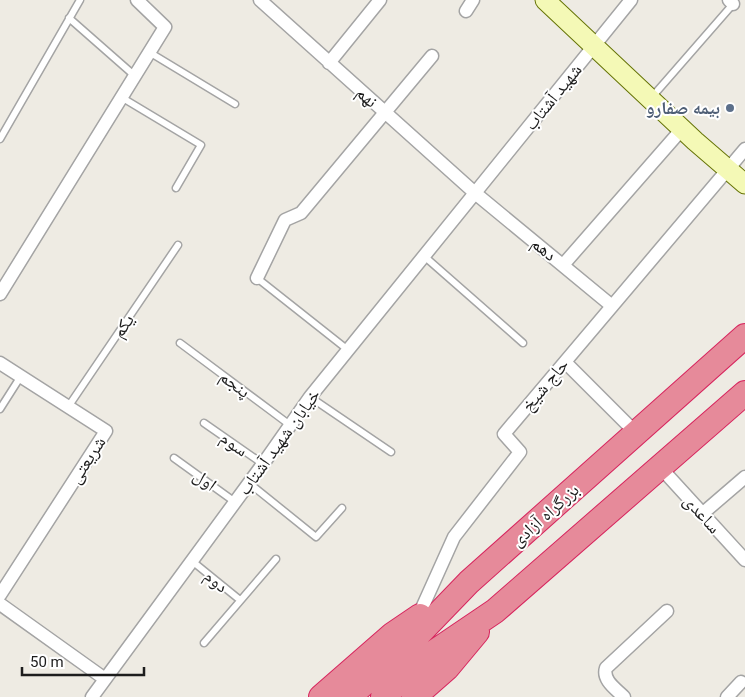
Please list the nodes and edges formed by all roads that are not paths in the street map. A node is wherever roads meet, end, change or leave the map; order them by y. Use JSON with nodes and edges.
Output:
{"nodes":[{"id":1,"x":80,"y":0,"type":"edge"},
{"id":2,"x":137,"y":0,"type":"edge"},
{"id":3,"x":259,"y":0,"type":"edge"},
{"id":4,"x":380,"y":0,"type":"edge"},
{"id":5,"x":545,"y":0,"type":"edge"},
{"id":6,"x":632,"y":0,"type":"edge"},
{"id":7,"x":733,"y":1,"type":"edge"},
{"id":8,"x":69,"y":18,"type":"junction"},
{"id":9,"x":594,"y":46,"type":"junction"},
{"id":10,"x":149,"y":52,"type":"junction"},
{"id":11,"x":432,"y":56,"type":"dead end"},
{"id":12,"x":329,"y":63,"type":"junction"},
{"id":13,"x":135,"y":76,"type":"junction"},
{"id":14,"x":121,"y":98,"type":"junction"},
{"id":15,"x":650,"y":100,"type":"junction"},
{"id":16,"x":234,"y":104,"type":"dead end"},
{"id":17,"x":384,"y":113,"type":"junction"},
{"id":18,"x":682,"y":129,"type":"junction"},
{"id":19,"x":0,"y":139,"type":"edge"},
{"id":20,"x":745,"y":149,"type":"edge"},
{"id":21,"x":728,"y":169,"type":"junction"},
{"id":22,"x":745,"y":184,"type":"edge"},
{"id":23,"x":176,"y":188,"type":"dead end"},
{"id":24,"x":475,"y":193,"type":"junction"},
{"id":25,"x":178,"y":245,"type":"dead end"},
{"id":26,"x":424,"y":256,"type":"junction"},
{"id":27,"x":563,"y":265,"type":"junction"},
{"id":28,"x":257,"y":278,"type":"joint"},
{"id":29,"x":0,"y":294,"type":"edge"},
{"id":30,"x":612,"y":306,"type":"junction"},
{"id":31,"x":745,"y":336,"type":"edge"},
{"id":32,"x":180,"y":343,"type":"dead end"},
{"id":33,"x":523,"y":343,"type":"dead end"},
{"id":34,"x":348,"y":350,"type":"junction"},
{"id":35,"x":565,"y":362,"type":"junction"},
{"id":36,"x":0,"y":363,"type":"edge"},
{"id":37,"x":21,"y":376,"type":"junction"},
{"id":38,"x":745,"y":393,"type":"edge"},
{"id":39,"x":310,"y":397,"type":"junction"},
{"id":40,"x":68,"y":406,"type":"junction"},
{"id":41,"x":0,"y":409,"type":"edge"},
{"id":42,"x":204,"y":423,"type":"dead end"},
{"id":43,"x":290,"y":425,"type":"junction"},
{"id":44,"x":636,"y":433,"type":"junction"},
{"id":45,"x":391,"y":452,"type":"dead end"},
{"id":46,"x":174,"y":458,"type":"dead end"},
{"id":47,"x":263,"y":464,"type":"junction"},
{"id":48,"x":660,"y":467,"type":"junction"},
{"id":49,"x":745,"y":477,"type":"edge"},
{"id":50,"x":249,"y":483,"type":"junction"},
{"id":51,"x":235,"y":502,"type":"junction"},
{"id":52,"x":342,"y":508,"type":"dead end"},
{"id":53,"x":702,"y":514,"type":"junction"},
{"id":54,"x":744,"y":558,"type":"edge"},
{"id":55,"x":276,"y":559,"type":"dead end"},
{"id":56,"x":192,"y":561,"type":"junction"},
{"id":57,"x":469,"y":582,"type":"junction"},
{"id":58,"x":0,"y":595,"type":"edge"},
{"id":59,"x":240,"y":600,"type":"junction"},
{"id":60,"x":0,"y":604,"type":"edge"},
{"id":61,"x":495,"y":611,"type":"junction"},
{"id":62,"x":667,"y":611,"type":"dead end"},
{"id":63,"x":418,"y":617,"type":"junction"},
{"id":64,"x":204,"y":643,"type":"dead end"},
{"id":65,"x":105,"y":679,"type":"junction"},
{"id":66,"x":741,"y":682,"type":"dead end"},
{"id":67,"x":92,"y":697,"type":"edge"},
{"id":68,"x":321,"y":697,"type":"edge"},
{"id":69,"x":349,"y":697,"type":"edge"},
{"id":70,"x":383,"y":697,"type":"edge"},
{"id":71,"x":414,"y":697,"type":"edge"},
{"id":72,"x":624,"y":697,"type":"edge"},
{"id":73,"x":727,"y":697,"type":"edge"}],
"edges":[{"from":1,"to":8,"type":"lane"},
{"from":2,"to":10,"type":"street"},
{"from":3,"to":12,"type":"street","name":"نهم"},
{"from":4,"to":12,"type":"street"},
{"from":5,"to":9,"type":"main road"},
{"from":6,"to":9,"type":"street","name":"شهید آشتاب"},
{"from":7,"to":15,"type":"lane"},
{"from":8,"to":13,"type":"lane"},
{"from":8,"to":19,"type":"lane"},
{"from":9,"to":15,"type":"main road"},
{"from":9,"to":24,"type":"street","name":"شهید آشتاب"},
{"from":10,"to":13,"type":"street"},
{"from":10,"to":16,"type":"lane"},
{"from":11,"to":17,"type":"street"},
{"from":12,"to":17,"type":"street","name":"نهم"},
{"from":13,"to":14,"type":"street"},
{"from":14,"to":23,"type":"lane"},
{"from":14,"to":29,"type":"street"},
{"from":15,"to":18,"type":"main road"},
{"from":17,"to":24,"type":"street","name":"نهم"},
{"from":17,"to":28,"type":"street"},
{"from":18,"to":21,"type":"main road"},
{"from":18,"to":27,"type":"street"},
{"from":20,"to":21,"type":"street","name":"حاج شیخ"},
{"from":21,"to":22,"type":"main road"},
{"from":21,"to":30,"type":"street","name":"حاج شیخ"},
{"from":24,"to":26,"type":"street","name":"خیابان شهید آشتاب"},
{"from":24,"to":27,"type":"street","name":"دهم"},
{"from":25,"to":40,"type":"lane","name":"یکم"},
{"from":26,"to":33,"type":"lane"},
{"from":26,"to":34,"type":"street","name":"خیابان شهید آشتاب"},
{"from":27,"to":30,"type":"street","name":"دهم"},
{"from":28,"to":34,"type":"lane"},
{"from":30,"to":35,"type":"street","name":"حاج شیخ"},
{"from":31,"to":44,"type":"highway","name":"بزرگراه آزادی"},
{"from":32,"to":43,"type":"lane","name":"پنجم"},
{"from":34,"to":39,"type":"street","name":"خیابان شهید آشتاب"},
{"from":35,"to":44,"type":"street"},
{"from":35,"to":63,"type":"street","name":"حاج شیخ"},
{"from":36,"to":37,"type":"street","name":"شریعتی"},
{"from":37,"to":40,"type":"street","name":"شریعتی"},
{"from":37,"to":41,"type":"lane"},
{"from":38,"to":48,"type":"highway"},
{"from":39,"to":43,"type":"street","name":"خیابان شهید آشتاب"},
{"from":39,"to":45,"type":"lane"},
{"from":40,"to":58,"type":"street","name":"شریعتی"},
{"from":42,"to":47,"type":"lane","name":"سوم"},
{"from":43,"to":47,"type":"street","name":"خیابان شهید آشتاب"},
{"from":44,"to":57,"type":"highway","name":"بزرگراه آزادی"},
{"from":46,"to":51,"type":"lane","name":"اول"},
{"from":47,"to":50,"type":"street","name":"خیابان شهید آشتاب"},
{"from":48,"to":53,"type":"street","name":"ساعدی"},
{"from":48,"to":61,"type":"highway"},
{"from":49,"to":53,"type":"street"},
{"from":50,"to":51,"type":"street","name":"خیابان شهید آشتاب"},
{"from":50,"to":52,"type":"lane"},
{"from":51,"to":56,"type":"street","name":"خیابان شهید آشتاب"},
{"from":53,"to":54,"type":"street","name":"ساعدی"},
{"from":55,"to":59,"type":"lane"},
{"from":56,"to":59,"type":"lane","name":"دوم"},
{"from":56,"to":65,"type":"street","name":"خیابان شهید آشتاب"},
{"from":57,"to":63,"type":"highway"},
{"from":57,"to":69,"type":"highway","name":"بزرگراه آزادی"},
{"from":59,"to":64,"type":"lane"},
{"from":60,"to":65,"type":"street"},
{"from":61,"to":70,"type":"highway"},
{"from":61,"to":71,"type":"highway"},
{"from":62,"to":72,"type":"street"},
{"from":63,"to":68,"type":"highway"},
{"from":65,"to":67,"type":"street","name":"خیابان شهید آشتاب"},
{"from":66,"to":73,"type":"street"}]}
